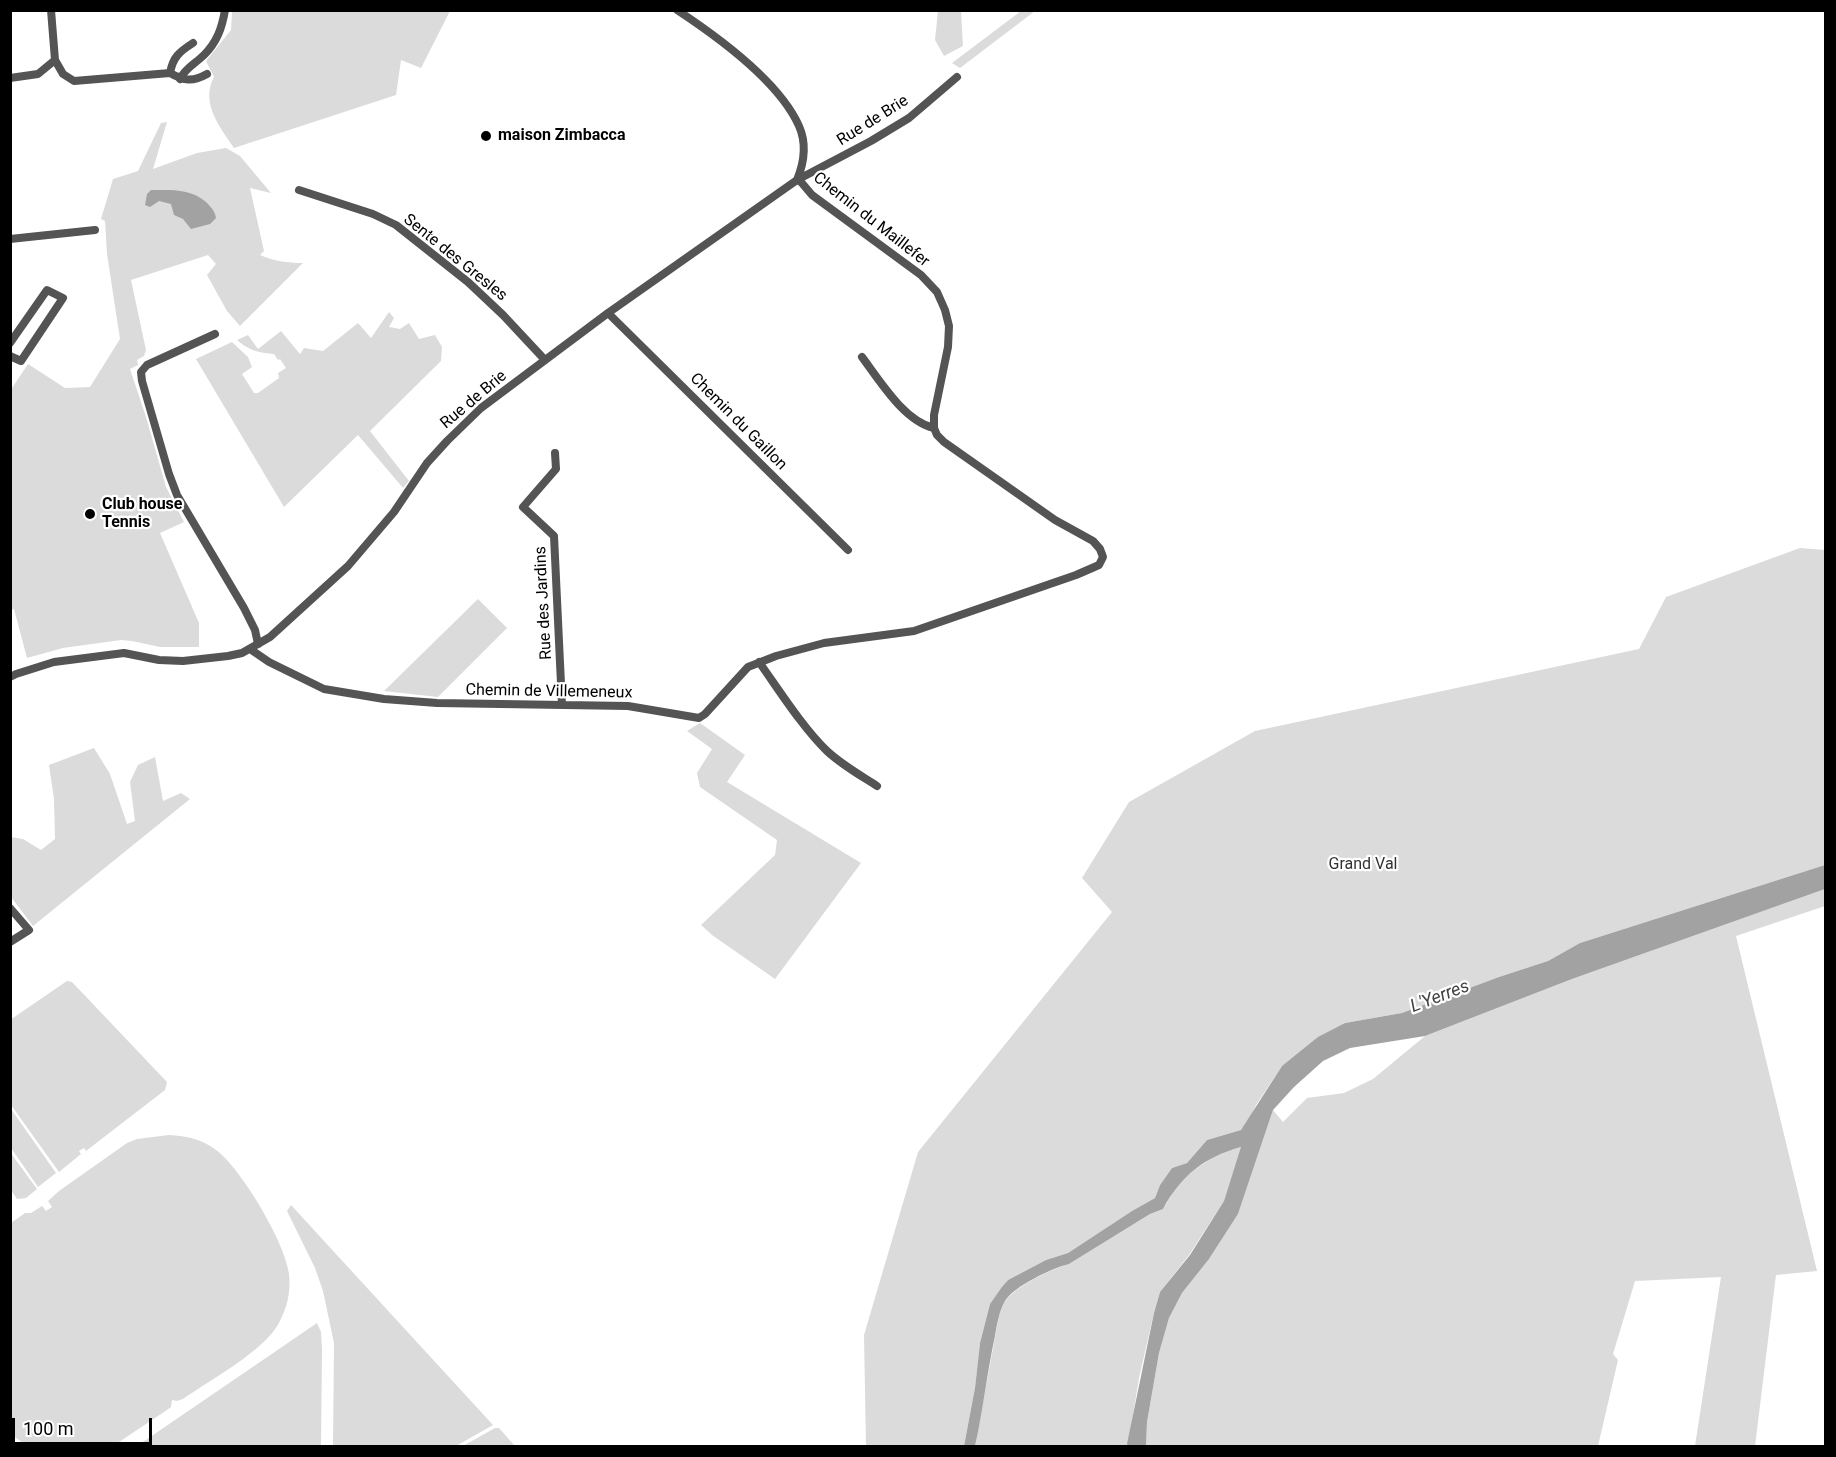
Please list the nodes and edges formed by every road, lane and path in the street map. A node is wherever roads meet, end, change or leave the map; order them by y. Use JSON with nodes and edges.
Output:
{"nodes":[{"id":1,"x":51,"y":10,"type":"edge"},
{"id":2,"x":225,"y":10,"type":"edge"},
{"id":3,"x":677,"y":10,"type":"edge"},
{"id":4,"x":193,"y":43,"type":"dead end"},
{"id":5,"x":56,"y":60,"type":"junction"},
{"id":6,"x":170,"y":73,"type":"junction"},
{"id":7,"x":207,"y":74,"type":"dead end"},
{"id":8,"x":957,"y":77,"type":"dead end"},
{"id":9,"x":10,"y":78,"type":"edge"},
{"id":10,"x":180,"y":79,"type":"junction"},
{"id":11,"x":797,"y":180,"type":"junction"},
{"id":12,"x":299,"y":190,"type":"dead end"},
{"id":13,"x":95,"y":230,"type":"dead end"},
{"id":14,"x":10,"y":239,"type":"edge"},
{"id":15,"x":608,"y":313,"type":"junction"},
{"id":16,"x":215,"y":334,"type":"dead end"},
{"id":17,"x":10,"y":343,"type":"edge"},
{"id":18,"x":10,"y":356,"type":"edge"},
{"id":19,"x":862,"y":357,"type":"dead end"},
{"id":20,"x":545,"y":360,"type":"junction"},
{"id":21,"x":934,"y":428,"type":"junction"},
{"id":22,"x":555,"y":453,"type":"dead end"},
{"id":23,"x":848,"y":550,"type":"dead end"},
{"id":24,"x":258,"y":644,"type":"junction"},
{"id":25,"x":250,"y":649,"type":"junction"},
{"id":26,"x":759,"y":662,"type":"junction"},
{"id":27,"x":10,"y":677,"type":"edge"},
{"id":28,"x":562,"y":705,"type":"junction"},
{"id":29,"x":877,"y":786,"type":"dead end"},
{"id":30,"x":10,"y":908,"type":"edge"},
{"id":31,"x":10,"y":942,"type":"edge"}],
"edges":[{"from":1,"to":5,"type":"street"},
{"from":2,"to":10,"type":"street"},
{"from":3,"to":11,"type":"street","name":"Chemin du Maillefer"},
{"from":4,"to":6,"type":"street"},
{"from":5,"to":6,"type":"street"},
{"from":5,"to":9,"type":"street"},
{"from":6,"to":10,"type":"street"},
{"from":7,"to":10,"type":"street"},
{"from":8,"to":11,"type":"street","name":"Rue de Brie"},
{"from":11,"to":15,"type":"street","name":"Rue de Brie"},
{"from":11,"to":21,"type":"street","name":"Chemin du Maillefer"},
{"from":12,"to":20,"type":"street","name":"Sente des Gresles"},
{"from":13,"to":14,"type":"street"},
{"from":15,"to":20,"type":"street","name":"Rue de Brie"},
{"from":15,"to":23,"type":"street","name":"Chemin du Gaillon"},
{"from":16,"to":24,"type":"street"},
{"from":17,"to":18,"type":"street"},
{"from":19,"to":21,"type":"street"},
{"from":20,"to":24,"type":"street","name":"Rue de Brie"},
{"from":21,"to":26,"type":"street","name":"Chemin de Villemeneux"},
{"from":22,"to":28,"type":"street","name":"Rue des Jardins"},
{"from":24,"to":25,"type":"street","name":"Rue de Brie"},
{"from":25,"to":27,"type":"street","name":"Rue de Brie"},
{"from":25,"to":28,"type":"street","name":"Chemin de Villemeneux"},
{"from":26,"to":28,"type":"street","name":"Chemin de Villemeneux"},
{"from":26,"to":29,"type":"street"},
{"from":30,"to":31,"type":"street"}]}
